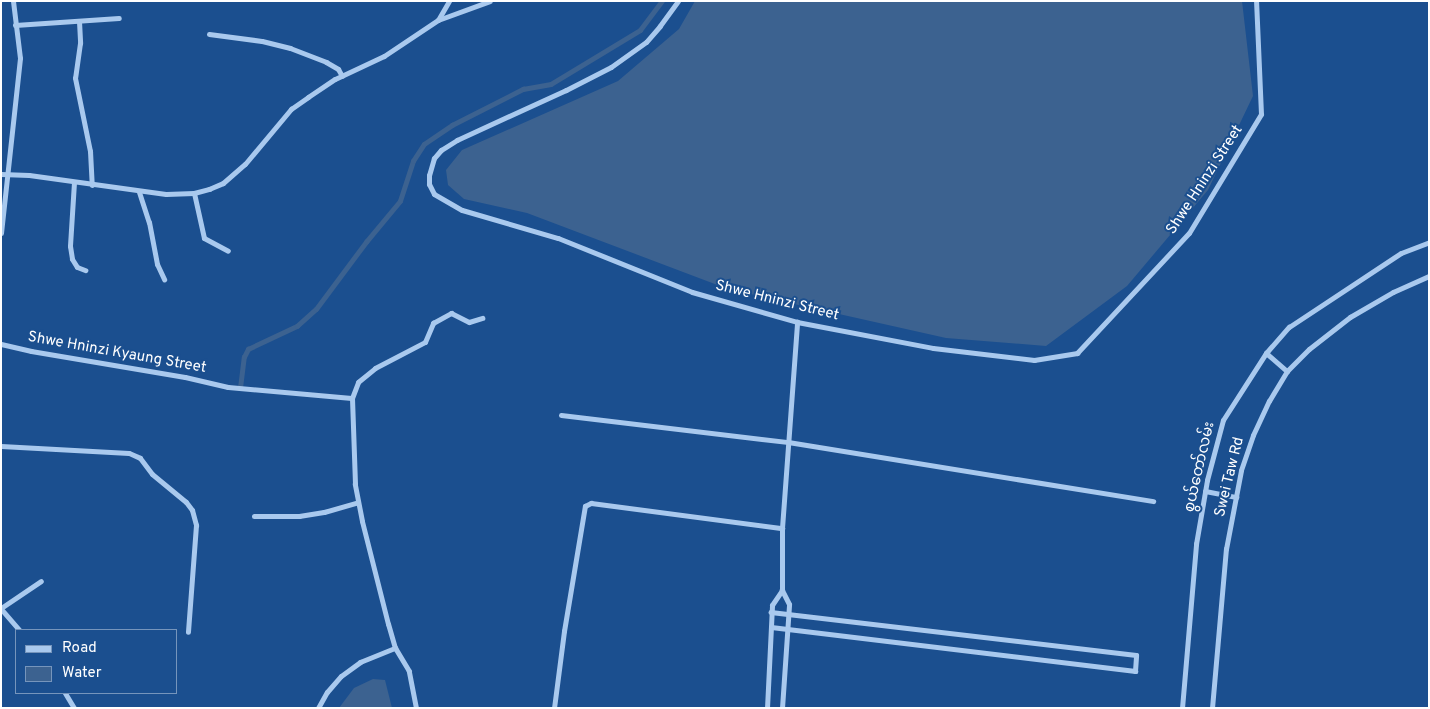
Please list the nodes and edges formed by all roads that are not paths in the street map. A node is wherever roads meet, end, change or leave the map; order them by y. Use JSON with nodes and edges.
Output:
{"nodes":[{"id":1,"x":13,"y":1,"type":"edge"},
{"id":2,"x":449,"y":1,"type":"edge"},
{"id":3,"x":490,"y":1,"type":"edge"},
{"id":4,"x":678,"y":1,"type":"edge"},
{"id":5,"x":1256,"y":1,"type":"edge"},
{"id":6,"x":118,"y":18,"type":"dead end"},
{"id":7,"x":438,"y":20,"type":"junction"},
{"id":8,"x":80,"y":21,"type":"junction"},
{"id":9,"x":15,"y":25,"type":"junction"},
{"id":10,"x":209,"y":34,"type":"dead end"},
{"id":11,"x":342,"y":76,"type":"junction"},
{"id":12,"x":4,"y":174,"type":"edge"},
{"id":13,"x":74,"y":182,"type":"junction"},
{"id":14,"x":92,"y":185,"type":"junction"},
{"id":15,"x":140,"y":192,"type":"junction"},
{"id":16,"x":194,"y":193,"type":"junction"},
{"id":17,"x":1,"y":233,"type":"edge"},
{"id":18,"x":1429,"y":242,"type":"edge"},
{"id":19,"x":228,"y":251,"type":"dead end"},
{"id":20,"x":86,"y":270,"type":"dead end"},
{"id":21,"x":1429,"y":276,"type":"edge"},
{"id":22,"x":164,"y":279,"type":"dead end"},
{"id":23,"x":482,"y":318,"type":"dead end"},
{"id":24,"x":797,"y":322,"type":"junction"},
{"id":25,"x":1,"y":344,"type":"edge"},
{"id":26,"x":1266,"y":353,"type":"junction"},
{"id":27,"x":1287,"y":371,"type":"junction"},
{"id":28,"x":352,"y":398,"type":"junction"},
{"id":29,"x":561,"y":415,"type":"dead end"},
{"id":30,"x":788,"y":442,"type":"junction"},
{"id":31,"x":1,"y":446,"type":"edge"},
{"id":32,"x":1205,"y":491,"type":"junction"},
{"id":33,"x":1236,"y":497,"type":"junction"},
{"id":34,"x":1153,"y":501,"type":"dead end"},
{"id":35,"x":358,"y":502,"type":"junction"},
{"id":36,"x":254,"y":516,"type":"dead end"},
{"id":37,"x":782,"y":528,"type":"junction"},
{"id":38,"x":41,"y":581,"type":"dead end"},
{"id":39,"x":782,"y":590,"type":"junction"},
{"id":40,"x":1,"y":608,"type":"edge"},
{"id":41,"x":771,"y":612,"type":"junction"},
{"id":42,"x":789,"y":614,"type":"junction"},
{"id":43,"x":771,"y":627,"type":"junction"},
{"id":44,"x":18,"y":629,"type":"edge"},
{"id":45,"x":788,"y":629,"type":"junction"},
{"id":46,"x":188,"y":632,"type":"dead end"},
{"id":47,"x":396,"y":648,"type":"junction"},
{"id":48,"x":66,"y":694,"type":"edge"},
{"id":49,"x":74,"y":708,"type":"edge"},
{"id":50,"x":318,"y":708,"type":"edge"},
{"id":51,"x":416,"y":708,"type":"edge"},
{"id":52,"x":554,"y":708,"type":"edge"},
{"id":53,"x":767,"y":708,"type":"edge"},
{"id":54,"x":782,"y":708,"type":"edge"},
{"id":55,"x":1182,"y":708,"type":"edge"},
{"id":56,"x":1212,"y":708,"type":"edge"}],
"edges":[{"from":1,"to":9,"type":"street"},
{"from":2,"to":7,"type":"street"},
{"from":3,"to":7,"type":"street"},
{"from":4,"to":24,"type":"street","name":"Shwe Hninzi Street"},
{"from":5,"to":24,"type":"street","name":"Shwe Hninzi Street"},
{"from":6,"to":8,"type":"street"},
{"from":7,"to":11,"type":"street"},
{"from":8,"to":9,"type":"street"},
{"from":8,"to":14,"type":"street"},
{"from":9,"to":12,"type":"street"},
{"from":10,"to":11,"type":"street"},
{"from":11,"to":16,"type":"street"},
{"from":12,"to":13,"type":"street"},
{"from":12,"to":17,"type":"street"},
{"from":13,"to":14,"type":"street"},
{"from":13,"to":20,"type":"street"},
{"from":14,"to":15,"type":"street"},
{"from":15,"to":16,"type":"street"},
{"from":15,"to":22,"type":"street"},
{"from":16,"to":19,"type":"street"},
{"from":18,"to":26,"type":"street","name":"စွယ်တော်လမ်း"},
{"from":21,"to":27,"type":"street","name":"Swei Taw Rd"},
{"from":23,"to":28,"type":"street"},
{"from":24,"to":30,"type":"street"},
{"from":25,"to":28,"type":"street","name":"Shwe Hninzi Kyaung Street"},
{"from":26,"to":27,"type":"street"},
{"from":26,"to":32,"type":"street","name":"စွယ်တော်လမ်း"},
{"from":27,"to":33,"type":"street","name":"Swei Taw Rd"},
{"from":28,"to":35,"type":"street"},
{"from":29,"to":30,"type":"street"},
{"from":30,"to":34,"type":"street"},
{"from":30,"to":37,"type":"street"},
{"from":31,"to":46,"type":"street"},
{"from":32,"to":33,"type":"street"},
{"from":32,"to":55,"type":"street","name":"စွယ်တော်လမ်း"},
{"from":33,"to":56,"type":"street","name":"Swei Taw Rd"},
{"from":35,"to":36,"type":"street"},
{"from":35,"to":47,"type":"street"},
{"from":37,"to":39,"type":"street"},
{"from":37,"to":52,"type":"street"},
{"from":38,"to":40,"type":"street"},
{"from":39,"to":41,"type":"street"},
{"from":39,"to":42,"type":"street"},
{"from":40,"to":44,"type":"street"},
{"from":41,"to":42,"type":"street"},
{"from":41,"to":43,"type":"street"},
{"from":42,"to":45,"type":"street"},
{"from":42,"to":45,"type":"street"},
{"from":43,"to":45,"type":"street"},
{"from":43,"to":53,"type":"street"},
{"from":45,"to":54,"type":"street"},
{"from":47,"to":50,"type":"street"},
{"from":47,"to":51,"type":"street"},
{"from":48,"to":49,"type":"street"}]}
